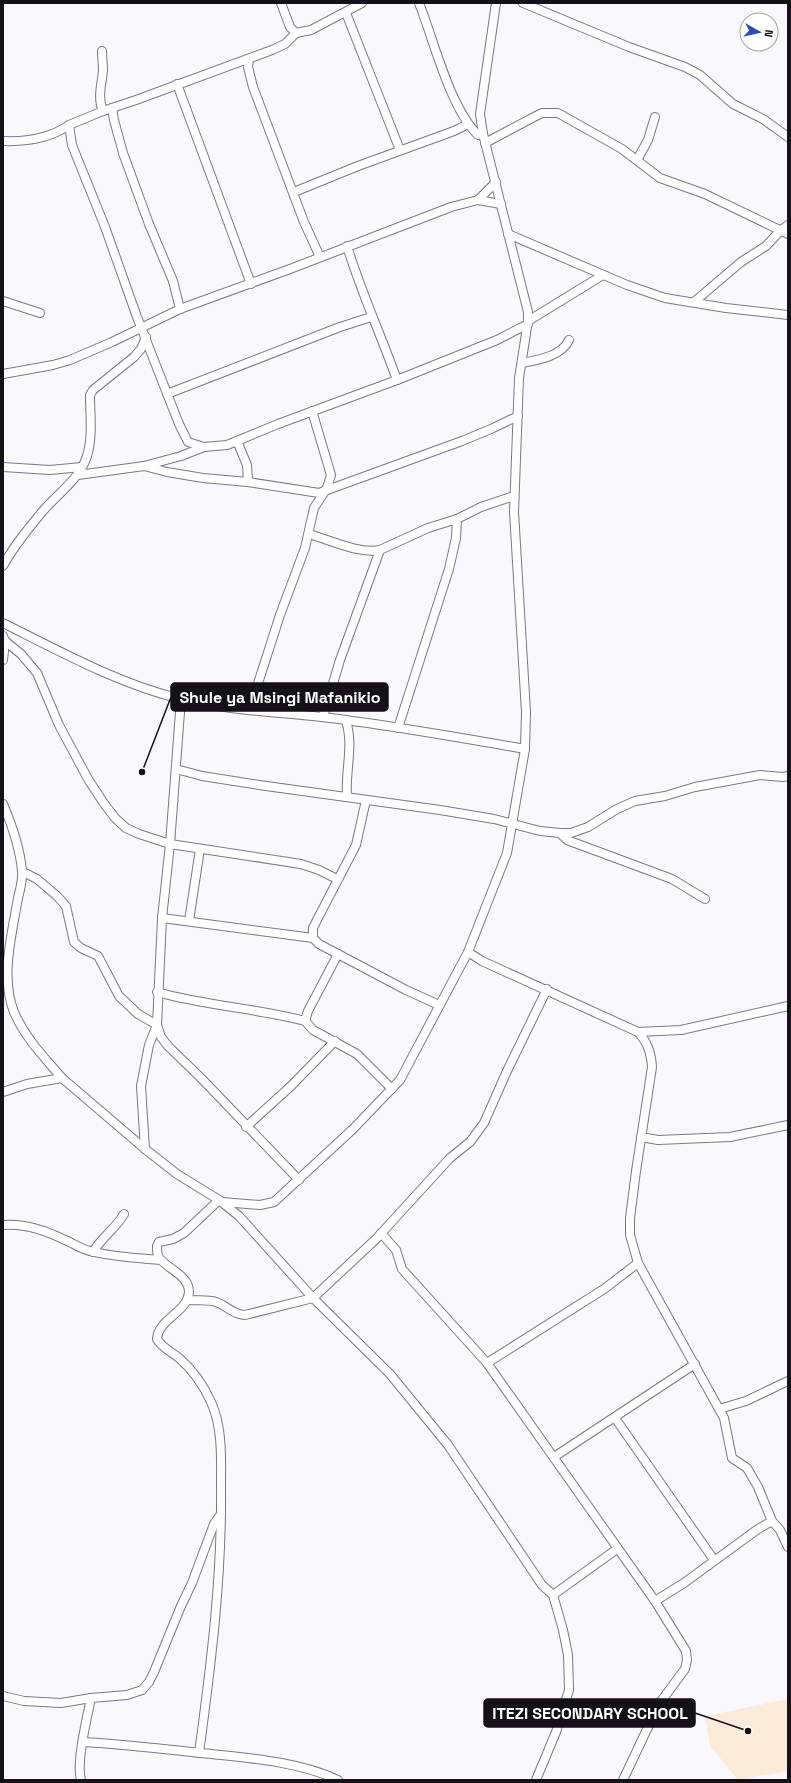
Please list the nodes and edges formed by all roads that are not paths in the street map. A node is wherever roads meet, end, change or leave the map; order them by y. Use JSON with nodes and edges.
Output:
{"nodes":[{"id":1,"x":281,"y":3,"type":"edge"},
{"id":2,"x":362,"y":3,"type":"edge"},
{"id":3,"x":419,"y":3,"type":"edge"},
{"id":4,"x":496,"y":3,"type":"edge"},
{"id":5,"x":523,"y":3,"type":"edge"},
{"id":6,"x":346,"y":13,"type":"junction"},
{"id":7,"x":296,"y":33,"type":"junction"},
{"id":8,"x":102,"y":51,"type":"dead end"},
{"id":9,"x":249,"y":59,"type":"junction"},
{"id":10,"x":178,"y":84,"type":"junction"},
{"id":11,"x":112,"y":108,"type":"junction"},
{"id":12,"x":103,"y":111,"type":"junction"},
{"id":13,"x":655,"y":117,"type":"dead end"},
{"id":14,"x":468,"y":124,"type":"junction"},
{"id":15,"x":69,"y":125,"type":"junction"},
{"id":16,"x":483,"y":134,"type":"junction"},
{"id":17,"x":788,"y":137,"type":"edge"},
{"id":18,"x":3,"y":141,"type":"edge"},
{"id":19,"x":485,"y":143,"type":"junction"},
{"id":20,"x":400,"y":150,"type":"junction"},
{"id":21,"x":637,"y":160,"type":"junction"},
{"id":22,"x":496,"y":182,"type":"junction"},
{"id":23,"x":294,"y":192,"type":"junction"},
{"id":24,"x":478,"y":200,"type":"junction"},
{"id":25,"x":501,"y":204,"type":"junction"},
{"id":26,"x":788,"y":225,"type":"edge"},
{"id":27,"x":780,"y":231,"type":"junction"},
{"id":28,"x":508,"y":234,"type":"junction"},
{"id":29,"x":788,"y":234,"type":"edge"},
{"id":30,"x":347,"y":246,"type":"junction"},
{"id":31,"x":320,"y":257,"type":"junction"},
{"id":32,"x":604,"y":275,"type":"junction"},
{"id":33,"x":251,"y":284,"type":"junction"},
{"id":34,"x":3,"y":301,"type":"edge"},
{"id":35,"x":694,"y":302,"type":"junction"},
{"id":36,"x":180,"y":309,"type":"junction"},
{"id":37,"x":40,"y":313,"type":"dead end"},
{"id":38,"x":788,"y":315,"type":"edge"},
{"id":39,"x":371,"y":317,"type":"junction"},
{"id":40,"x":528,"y":322,"type":"junction"},
{"id":41,"x":142,"y":328,"type":"junction"},
{"id":42,"x":146,"y":337,"type":"junction"},
{"id":43,"x":569,"y":340,"type":"dead end"},
{"id":44,"x":522,"y":363,"type":"junction"},
{"id":45,"x":3,"y":374,"type":"edge"},
{"id":46,"x":397,"y":380,"type":"junction"},
{"id":47,"x":167,"y":394,"type":"junction"},
{"id":48,"x":312,"y":411,"type":"junction"},
{"id":49,"x":518,"y":416,"type":"junction"},
{"id":50,"x":237,"y":441,"type":"junction"},
{"id":51,"x":204,"y":447,"type":"junction"},
{"id":52,"x":3,"y":466,"type":"edge"},
{"id":53,"x":144,"y":466,"type":"junction"},
{"id":54,"x":80,"y":471,"type":"junction"},
{"id":55,"x":331,"y":475,"type":"junction"},
{"id":56,"x":248,"y":482,"type":"junction"},
{"id":57,"x":339,"y":485,"type":"junction"},
{"id":58,"x":324,"y":492,"type":"junction"},
{"id":59,"x":514,"y":496,"type":"junction"},
{"id":60,"x":456,"y":519,"type":"junction"},
{"id":61,"x":309,"y":534,"type":"junction"},
{"id":62,"x":380,"y":550,"type":"junction"},
{"id":63,"x":3,"y":566,"type":"edge"},
{"id":64,"x":3,"y":623,"type":"edge"},
{"id":65,"x":4,"y":638,"type":"edge"},
{"id":66,"x":3,"y":660,"type":"edge"},
{"id":67,"x":180,"y":699,"type":"junction"},
{"id":68,"x":245,"y":709,"type":"junction"},
{"id":69,"x":323,"y":718,"type":"junction"},
{"id":70,"x":346,"y":721,"type":"junction"},
{"id":71,"x":398,"y":728,"type":"junction"},
{"id":72,"x":525,"y":749,"type":"junction"},
{"id":73,"x":176,"y":769,"type":"junction"},
{"id":74,"x":788,"y":776,"type":"edge"},
{"id":75,"x":347,"y":796,"type":"junction"},
{"id":76,"x":366,"y":800,"type":"junction"},
{"id":77,"x":3,"y":804,"type":"edge"},
{"id":78,"x":511,"y":824,"type":"junction"},
{"id":79,"x":560,"y":833,"type":"junction"},
{"id":80,"x":170,"y":844,"type":"junction"},
{"id":81,"x":200,"y":849,"type":"junction"},
{"id":82,"x":23,"y":872,"type":"junction"},
{"id":83,"x":337,"y":879,"type":"junction"},
{"id":84,"x":705,"y":899,"type":"dead end"},
{"id":85,"x":162,"y":918,"type":"junction"},
{"id":86,"x":189,"y":921,"type":"junction"},
{"id":87,"x":313,"y":938,"type":"junction"},
{"id":88,"x":468,"y":952,"type":"junction"},
{"id":89,"x":338,"y":954,"type":"junction"},
{"id":90,"x":546,"y":989,"type":"junction"},
{"id":91,"x":157,"y":992,"type":"junction"},
{"id":92,"x":439,"y":1005,"type":"junction"},
{"id":93,"x":788,"y":1006,"type":"edge"},
{"id":94,"x":305,"y":1022,"type":"junction"},
{"id":95,"x":156,"y":1025,"type":"junction"},
{"id":96,"x":638,"y":1032,"type":"junction"},
{"id":97,"x":335,"y":1041,"type":"junction"},
{"id":98,"x":62,"y":1078,"type":"junction"},
{"id":99,"x":392,"y":1089,"type":"junction"},
{"id":100,"x":3,"y":1092,"type":"edge"},
{"id":101,"x":788,"y":1125,"type":"edge"},
{"id":102,"x":246,"y":1127,"type":"junction"},
{"id":103,"x":641,"y":1137,"type":"junction"},
{"id":104,"x":145,"y":1149,"type":"junction"},
{"id":105,"x":299,"y":1180,"type":"junction"},
{"id":106,"x":220,"y":1201,"type":"junction"},
{"id":107,"x":124,"y":1214,"type":"dead end"},
{"id":108,"x":3,"y":1225,"type":"edge"},
{"id":109,"x":381,"y":1233,"type":"junction"},
{"id":110,"x":93,"y":1252,"type":"junction"},
{"id":111,"x":160,"y":1260,"type":"junction"},
{"id":112,"x":638,"y":1263,"type":"junction"},
{"id":113,"x":313,"y":1298,"type":"junction"},
{"id":114,"x":187,"y":1300,"type":"junction"},
{"id":115,"x":487,"y":1363,"type":"junction"},
{"id":116,"x":695,"y":1364,"type":"junction"},
{"id":117,"x":788,"y":1380,"type":"edge"},
{"id":118,"x":719,"y":1409,"type":"junction"},
{"id":119,"x":615,"y":1418,"type":"junction"},
{"id":120,"x":554,"y":1457,"type":"junction"},
{"id":121,"x":222,"y":1513,"type":"junction"},
{"id":122,"x":772,"y":1520,"type":"junction"},
{"id":123,"x":788,"y":1547,"type":"edge"},
{"id":124,"x":617,"y":1549,"type":"junction"},
{"id":125,"x":714,"y":1560,"type":"junction"},
{"id":126,"x":553,"y":1595,"type":"junction"},
{"id":127,"x":654,"y":1601,"type":"junction"},
{"id":128,"x":3,"y":1696,"type":"edge"},
{"id":129,"x":91,"y":1698,"type":"junction"},
{"id":130,"x":83,"y":1742,"type":"junction"},
{"id":131,"x":199,"y":1753,"type":"junction"},
{"id":132,"x":537,"y":1778,"type":"edge"},
{"id":133,"x":81,"y":1780,"type":"edge"},
{"id":134,"x":338,"y":1780,"type":"edge"},
{"id":135,"x":546,"y":1780,"type":"edge"},
{"id":136,"x":623,"y":1780,"type":"edge"}],
"edges":[{"from":1,"to":7,"type":"street"},
{"from":2,"to":6,"type":"street"},
{"from":3,"to":14,"type":"street"},
{"from":4,"to":16,"type":"street"},
{"from":5,"to":17,"type":"street"},
{"from":6,"to":7,"type":"street"},
{"from":6,"to":20,"type":"street"},
{"from":7,"to":9,"type":"street"},
{"from":8,"to":12,"type":"street"},
{"from":9,"to":10,"type":"street"},
{"from":9,"to":23,"type":"street"},
{"from":10,"to":11,"type":"street"},
{"from":10,"to":33,"type":"street"},
{"from":11,"to":12,"type":"street"},
{"from":11,"to":36,"type":"street"},
{"from":12,"to":15,"type":"street"},
{"from":13,"to":21,"type":"street"},
{"from":14,"to":16,"type":"street"},
{"from":14,"to":20,"type":"street"},
{"from":15,"to":18,"type":"street"},
{"from":15,"to":41,"type":"street"},
{"from":16,"to":19,"type":"street"},
{"from":19,"to":21,"type":"street"},
{"from":19,"to":22,"type":"street"},
{"from":20,"to":23,"type":"street"},
{"from":21,"to":27,"type":"street"},
{"from":22,"to":24,"type":"street"},
{"from":22,"to":25,"type":"street"},
{"from":23,"to":31,"type":"street"},
{"from":24,"to":25,"type":"street"},
{"from":24,"to":30,"type":"street"},
{"from":25,"to":28,"type":"street"},
{"from":26,"to":27,"type":"street"},
{"from":27,"to":29,"type":"street"},
{"from":27,"to":35,"type":"street"},
{"from":28,"to":32,"type":"street"},
{"from":28,"to":40,"type":"street"},
{"from":30,"to":31,"type":"street"},
{"from":30,"to":39,"type":"street"},
{"from":31,"to":33,"type":"street"},
{"from":32,"to":35,"type":"street"},
{"from":32,"to":40,"type":"street"},
{"from":33,"to":36,"type":"street"},
{"from":34,"to":37,"type":"street"},
{"from":35,"to":38,"type":"street"},
{"from":36,"to":41,"type":"street"},
{"from":39,"to":46,"type":"street"},
{"from":39,"to":47,"type":"street"},
{"from":40,"to":44,"type":"street"},
{"from":40,"to":46,"type":"street"},
{"from":41,"to":42,"type":"street"},
{"from":41,"to":45,"type":"street"},
{"from":42,"to":47,"type":"street"},
{"from":42,"to":54,"type":"street"},
{"from":43,"to":44,"type":"street"},
{"from":44,"to":49,"type":"street"},
{"from":46,"to":48,"type":"street"},
{"from":47,"to":51,"type":"street"},
{"from":48,"to":50,"type":"street"},
{"from":48,"to":55,"type":"street"},
{"from":49,"to":57,"type":"street"},
{"from":49,"to":59,"type":"street"},
{"from":50,"to":51,"type":"street"},
{"from":50,"to":56,"type":"street"},
{"from":51,"to":53,"type":"street"},
{"from":52,"to":54,"type":"street"},
{"from":53,"to":54,"type":"street"},
{"from":53,"to":56,"type":"street"},
{"from":54,"to":63,"type":"street"},
{"from":55,"to":57,"type":"street"},
{"from":55,"to":58,"type":"street"},
{"from":56,"to":58,"type":"street"},
{"from":57,"to":58,"type":"street"},
{"from":58,"to":61,"type":"street"},
{"from":59,"to":60,"type":"street"},
{"from":59,"to":72,"type":"street"},
{"from":60,"to":62,"type":"street"},
{"from":60,"to":71,"type":"street"},
{"from":61,"to":62,"type":"street"},
{"from":61,"to":68,"type":"street"},
{"from":62,"to":69,"type":"street"},
{"from":64,"to":67,"type":"street"},
{"from":65,"to":66,"type":"street"},
{"from":65,"to":80,"type":"street"},
{"from":67,"to":68,"type":"street"},
{"from":67,"to":73,"type":"street"},
{"from":68,"to":69,"type":"street"},
{"from":69,"to":70,"type":"street"},
{"from":70,"to":71,"type":"street"},
{"from":70,"to":75,"type":"street"},
{"from":71,"to":72,"type":"street"},
{"from":72,"to":78,"type":"street"},
{"from":73,"to":75,"type":"street"},
{"from":73,"to":80,"type":"street"},
{"from":74,"to":79,"type":"street"},
{"from":75,"to":76,"type":"street"},
{"from":76,"to":78,"type":"street"},
{"from":76,"to":83,"type":"street"},
{"from":77,"to":82,"type":"street"},
{"from":78,"to":79,"type":"street"},
{"from":78,"to":88,"type":"street"},
{"from":79,"to":84,"type":"street"},
{"from":80,"to":81,"type":"street"},
{"from":80,"to":85,"type":"street"},
{"from":81,"to":83,"type":"street"},
{"from":81,"to":86,"type":"street"},
{"from":82,"to":95,"type":"street"},
{"from":82,"to":98,"type":"street"},
{"from":83,"to":87,"type":"street"},
{"from":85,"to":86,"type":"street"},
{"from":85,"to":91,"type":"street"},
{"from":86,"to":87,"type":"street"},
{"from":87,"to":89,"type":"street"},
{"from":88,"to":90,"type":"street"},
{"from":88,"to":92,"type":"street"},
{"from":89,"to":92,"type":"street"},
{"from":89,"to":94,"type":"street"},
{"from":90,"to":96,"type":"street"},
{"from":90,"to":109,"type":"street"},
{"from":91,"to":94,"type":"street"},
{"from":91,"to":95,"type":"street"},
{"from":92,"to":99,"type":"street"},
{"from":93,"to":96,"type":"street"},
{"from":94,"to":97,"type":"street"},
{"from":95,"to":102,"type":"street"},
{"from":95,"to":104,"type":"street"},
{"from":96,"to":103,"type":"street"},
{"from":97,"to":99,"type":"street"},
{"from":97,"to":102,"type":"street"},
{"from":98,"to":100,"type":"street"},
{"from":98,"to":104,"type":"street"},
{"from":99,"to":105,"type":"street"},
{"from":101,"to":103,"type":"street"},
{"from":102,"to":105,"type":"street"},
{"from":103,"to":112,"type":"street"},
{"from":104,"to":106,"type":"street"},
{"from":105,"to":106,"type":"street"},
{"from":106,"to":111,"type":"street"},
{"from":106,"to":113,"type":"street"},
{"from":107,"to":110,"type":"street"},
{"from":108,"to":110,"type":"street"},
{"from":109,"to":113,"type":"street"},
{"from":109,"to":115,"type":"street"},
{"from":110,"to":111,"type":"street"},
{"from":111,"to":114,"type":"street"},
{"from":112,"to":115,"type":"street"},
{"from":112,"to":116,"type":"street"},
{"from":113,"to":114,"type":"street"},
{"from":113,"to":126,"type":"street"},
{"from":114,"to":121,"type":"street"},
{"from":115,"to":120,"type":"street"},
{"from":116,"to":118,"type":"street"},
{"from":116,"to":119,"type":"street"},
{"from":117,"to":118,"type":"street"},
{"from":118,"to":122,"type":"street"},
{"from":119,"to":120,"type":"street"},
{"from":119,"to":125,"type":"street"},
{"from":120,"to":124,"type":"street"},
{"from":121,"to":129,"type":"street"},
{"from":121,"to":131,"type":"street"},
{"from":122,"to":123,"type":"street"},
{"from":122,"to":125,"type":"street"},
{"from":124,"to":126,"type":"street"},
{"from":124,"to":127,"type":"street"},
{"from":125,"to":127,"type":"street"},
{"from":126,"to":132,"type":"street"},
{"from":127,"to":136,"type":"street"},
{"from":128,"to":129,"type":"street"},
{"from":129,"to":130,"type":"street"},
{"from":130,"to":131,"type":"street"},
{"from":130,"to":133,"type":"street"},
{"from":131,"to":134,"type":"street"},
{"from":132,"to":135,"type":"street"}]}
